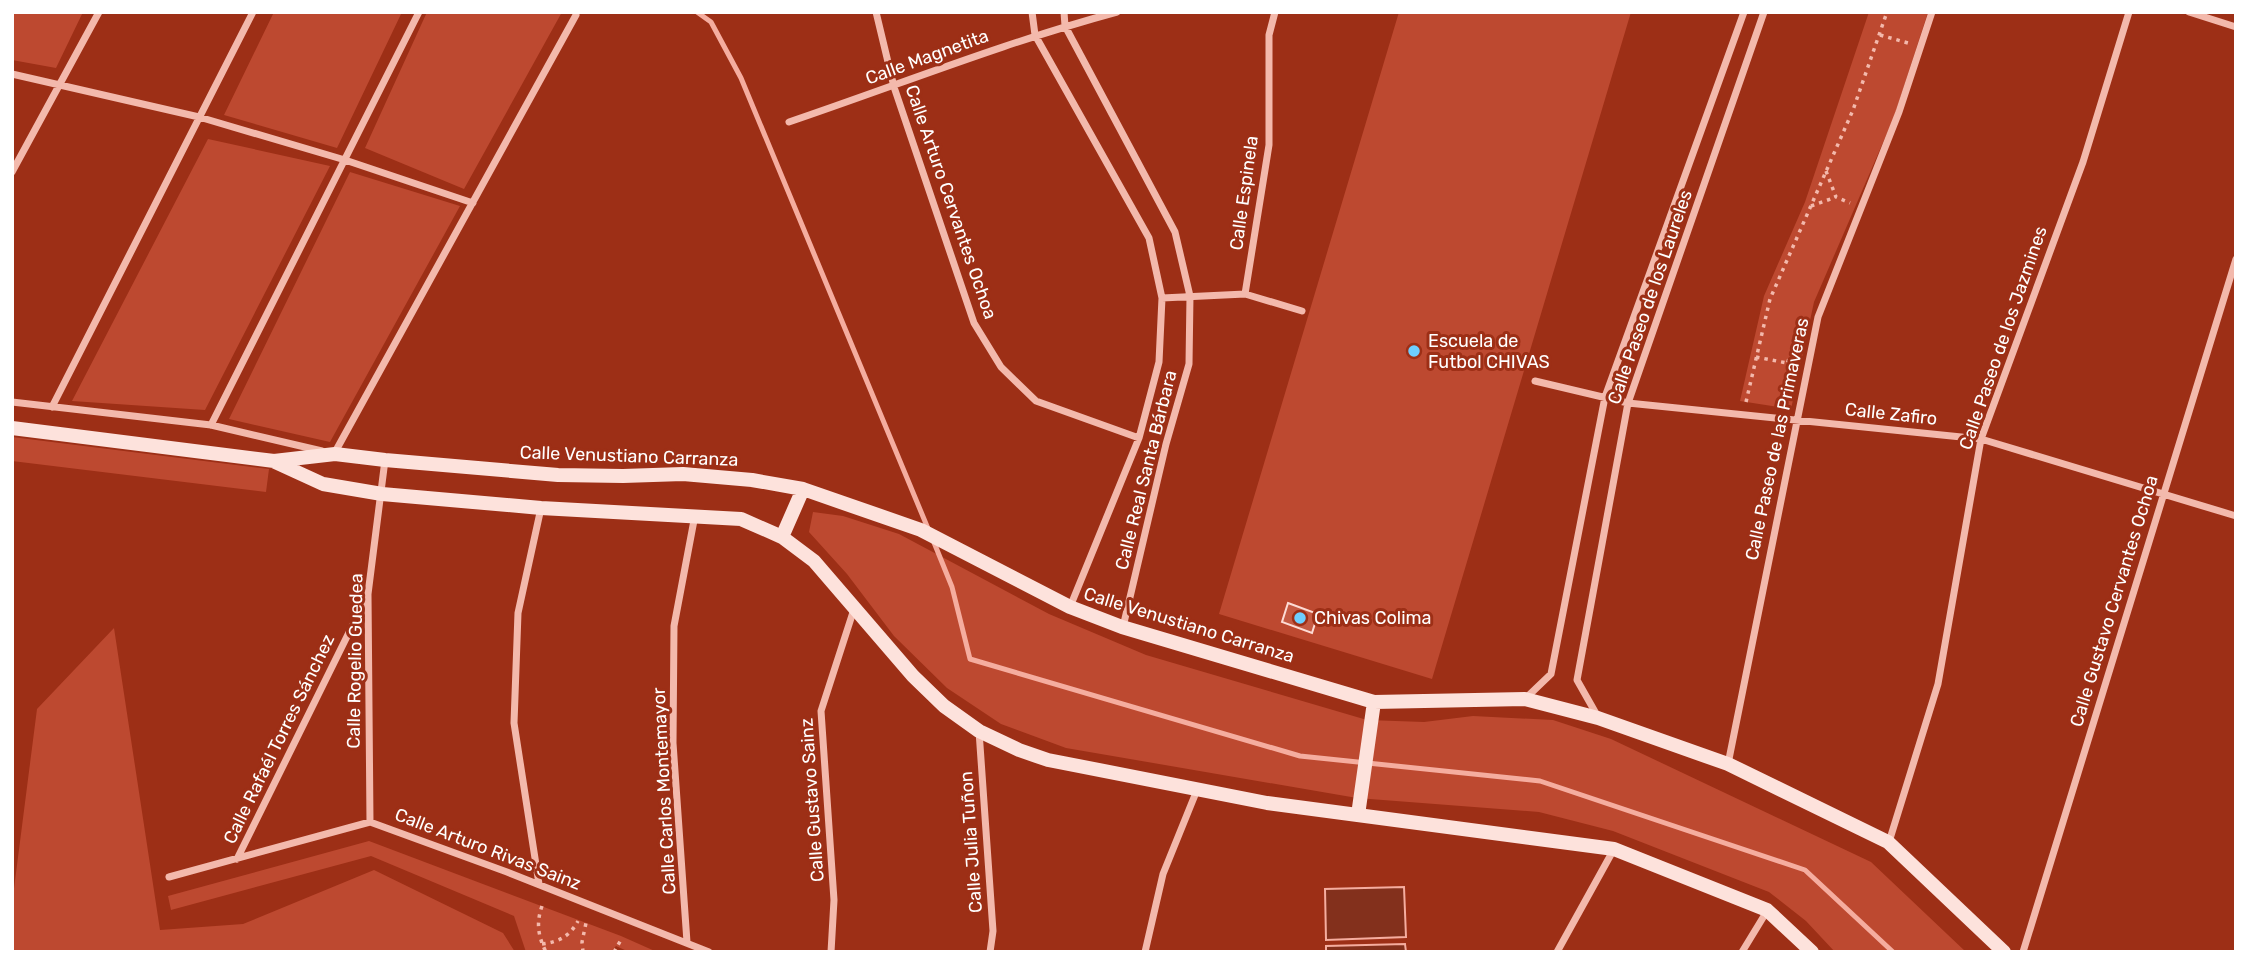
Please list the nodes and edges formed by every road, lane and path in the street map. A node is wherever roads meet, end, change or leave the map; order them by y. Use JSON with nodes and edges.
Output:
{"nodes":[{"id":1,"x":100,"y":12,"type":"edge"},
{"id":2,"x":253,"y":12,"type":"edge"},
{"id":3,"x":419,"y":12,"type":"edge"},
{"id":4,"x":876,"y":12,"type":"edge"},
{"id":5,"x":1032,"y":12,"type":"edge"},
{"id":6,"x":1064,"y":12,"type":"edge"},
{"id":7,"x":1117,"y":12,"type":"edge"},
{"id":8,"x":1275,"y":12,"type":"edge"},
{"id":9,"x":1744,"y":12,"type":"edge"},
{"id":10,"x":1764,"y":12,"type":"edge"},
{"id":11,"x":1887,"y":12,"type":"edge"},
{"id":12,"x":1932,"y":12,"type":"edge"},
{"id":13,"x":2129,"y":12,"type":"edge"},
{"id":14,"x":2189,"y":12,"type":"edge"},
{"id":15,"x":576,"y":15,"type":"dead end"},
{"id":16,"x":1065,"y":26,"type":"junction"},
{"id":17,"x":2236,"y":27,"type":"edge"},
{"id":18,"x":1035,"y":35,"type":"junction"},
{"id":19,"x":1879,"y":35,"type":"junction"},
{"id":20,"x":1908,"y":43,"type":"dead end"},
{"id":21,"x":12,"y":75,"type":"edge"},
{"id":22,"x":60,"y":84,"type":"junction"},
{"id":23,"x":894,"y":87,"type":"junction"},
{"id":24,"x":200,"y":117,"type":"junction"},
{"id":25,"x":789,"y":122,"type":"dead end"},
{"id":26,"x":345,"y":160,"type":"junction"},
{"id":27,"x":1826,"y":170,"type":"junction"},
{"id":28,"x":12,"y":172,"type":"edge"},
{"id":29,"x":1836,"y":197,"type":"junction"},
{"id":30,"x":473,"y":203,"type":"junction"},
{"id":31,"x":1850,"y":203,"type":"dead end"},
{"id":32,"x":1811,"y":206,"type":"junction"},
{"id":33,"x":2236,"y":259,"type":"edge"},
{"id":34,"x":1245,"y":294,"type":"junction"},
{"id":35,"x":1190,"y":296,"type":"junction"},
{"id":36,"x":1162,"y":298,"type":"junction"},
{"id":37,"x":1302,"y":311,"type":"dead end"},
{"id":38,"x":1756,"y":357,"type":"junction"},
{"id":39,"x":1787,"y":363,"type":"dead end"},
{"id":40,"x":1535,"y":381,"type":"dead end"},
{"id":41,"x":1605,"y":397,"type":"junction"},
{"id":42,"x":12,"y":402,"type":"edge"},
{"id":43,"x":1628,"y":403,"type":"junction"},
{"id":44,"x":52,"y":407,"type":"junction"},
{"id":45,"x":1743,"y":415,"type":"junction"},
{"id":46,"x":1796,"y":420,"type":"junction"},
{"id":47,"x":211,"y":425,"type":"junction"},
{"id":48,"x":12,"y":428,"type":"edge"},
{"id":49,"x":1139,"y":438,"type":"junction"},
{"id":50,"x":1981,"y":439,"type":"junction"},
{"id":51,"x":335,"y":454,"type":"junction"},
{"id":52,"x":385,"y":460,"type":"junction"},
{"id":53,"x":274,"y":461,"type":"junction"},
{"id":54,"x":803,"y":489,"type":"junction"},
{"id":55,"x":382,"y":495,"type":"junction"},
{"id":56,"x":2163,"y":495,"type":"junction"},
{"id":57,"x":541,"y":508,"type":"junction"},
{"id":58,"x":695,"y":515,"type":"junction"},
{"id":59,"x":2236,"y":516,"type":"edge"},
{"id":60,"x":782,"y":537,"type":"junction"},
{"id":61,"x":368,"y":594,"type":"junction"},
{"id":62,"x":1070,"y":607,"type":"junction"},
{"id":63,"x":854,"y":609,"type":"junction"},
{"id":64,"x":1122,"y":628,"type":"junction"},
{"id":65,"x":1525,"y":699,"type":"junction"},
{"id":66,"x":1374,"y":702,"type":"junction"},
{"id":67,"x":1598,"y":718,"type":"junction"},
{"id":68,"x":979,"y":731,"type":"junction"},
{"id":69,"x":1728,"y":764,"type":"junction"},
{"id":70,"x":1198,"y":789,"type":"junction"},
{"id":71,"x":1358,"y":815,"type":"junction"},
{"id":72,"x":370,"y":822,"type":"junction"},
{"id":73,"x":1888,"y":842,"type":"junction"},
{"id":74,"x":1614,"y":849,"type":"junction"},
{"id":75,"x":237,"y":859,"type":"junction"},
{"id":76,"x":169,"y":877,"type":"dead end"},
{"id":77,"x":539,"y":884,"type":"junction"},
{"id":78,"x":542,"y":906,"type":"dead end"},
{"id":79,"x":1767,"y":910,"type":"junction"},
{"id":80,"x":579,"y":921,"type":"dead end"},
{"id":81,"x":586,"y":923,"type":"dead end"},
{"id":82,"x":622,"y":938,"type":"dead end"},
{"id":83,"x":687,"y":942,"type":"junction"},
{"id":84,"x":542,"y":944,"type":"junction"},
{"id":85,"x":546,"y":952,"type":"edge"},
{"id":86,"x":583,"y":952,"type":"edge"},
{"id":87,"x":614,"y":952,"type":"edge"},
{"id":88,"x":709,"y":952,"type":"edge"},
{"id":89,"x":831,"y":952,"type":"edge"},
{"id":90,"x":990,"y":952,"type":"edge"},
{"id":91,"x":1145,"y":952,"type":"edge"},
{"id":92,"x":1558,"y":952,"type":"edge"},
{"id":93,"x":1742,"y":952,"type":"edge"},
{"id":94,"x":1812,"y":952,"type":"edge"},
{"id":95,"x":2004,"y":952,"type":"edge"},
{"id":96,"x":2023,"y":952,"type":"edge"}],
"edges":[{"from":1,"to":22,"type":"street"},
{"from":2,"to":24,"type":"street"},
{"from":3,"to":26,"type":"street"},
{"from":4,"to":23,"type":"street","name":"Calle Arturo Cervantes Ochoa"},
{"from":5,"to":18,"type":"street","name":"Calle Real Santa Bárbara"},
{"from":6,"to":16,"type":"street","name":"Calle Real Santa Bárbara"},
{"from":7,"to":16,"type":"street","name":"Calle Magnetita"},
{"from":8,"to":34,"type":"street","name":"Calle Espinela"},
{"from":9,"to":41,"type":"street","name":"Calle Paseo de los Laureles"},
{"from":10,"to":43,"type":"street","name":"Calle Paseo de los Laureles"},
{"from":11,"to":19,"type":"path"},
{"from":12,"to":46,"type":"street","name":"Calle Paseo de las Primaveras"},
{"from":13,"to":50,"type":"street","name":"Calle Paseo de los Jazmines"},
{"from":14,"to":17,"type":"street"},
{"from":15,"to":30,"type":"street"},
{"from":16,"to":18,"type":"street","name":"Calle Magnetita"},
{"from":16,"to":35,"type":"street","name":"Calle Real Santa Bárbara"},
{"from":18,"to":23,"type":"street","name":"Calle Magnetita"},
{"from":18,"to":36,"type":"street","name":"Calle Real Santa Bárbara"},
{"from":19,"to":20,"type":"path"},
{"from":19,"to":27,"type":"path"},
{"from":21,"to":22,"type":"street"},
{"from":22,"to":24,"type":"street"},
{"from":22,"to":28,"type":"street"},
{"from":23,"to":25,"type":"street","name":"Calle Magnetita"},
{"from":23,"to":49,"type":"street","name":"Calle Arturo Cervantes Ochoa"},
{"from":24,"to":26,"type":"street"},
{"from":24,"to":44,"type":"street"},
{"from":26,"to":30,"type":"street"},
{"from":26,"to":47,"type":"street"},
{"from":27,"to":29,"type":"path"},
{"from":27,"to":32,"type":"path"},
{"from":29,"to":31,"type":"path"},
{"from":29,"to":32,"type":"path"},
{"from":30,"to":51,"type":"street"},
{"from":32,"to":38,"type":"path"},
{"from":33,"to":56,"type":"street","name":"Calle Gustavo Cervantes Ochoa"},
{"from":34,"to":35,"type":"street"},
{"from":34,"to":37,"type":"street"},
{"from":35,"to":36,"type":"street"},
{"from":35,"to":64,"type":"street","name":"Calle Real Santa Bárbara"},
{"from":36,"to":49,"type":"street","name":"Calle Real Santa Bárbara"},
{"from":38,"to":39,"type":"path"},
{"from":38,"to":45,"type":"path"},
{"from":40,"to":41,"type":"street","name":"Calle Zafiro"},
{"from":41,"to":43,"type":"street","name":"Calle Zafiro"},
{"from":41,"to":65,"type":"street","name":"Calle Paseo de los Laureles"},
{"from":42,"to":44,"type":"street"},
{"from":43,"to":45,"type":"street","name":"Calle Zafiro"},
{"from":43,"to":67,"type":"street","name":"Calle Paseo de los Laureles"},
{"from":44,"to":47,"type":"street"},
{"from":45,"to":46,"type":"street","name":"Calle Zafiro"},
{"from":46,"to":50,"type":"street","name":"Calle Zafiro"},
{"from":46,"to":69,"type":"street","name":"Calle Paseo de las Primaveras"},
{"from":47,"to":51,"type":"street"},
{"from":48,"to":53,"type":"street","name":"Calle Venustiano Carranza"},
{"from":49,"to":62,"type":"street","name":"Calle Real Santa Bárbara"},
{"from":50,"to":56,"type":"street","name":"Calle Zafiro"},
{"from":50,"to":73,"type":"street","name":"Calle Paseo de los Jazmines"},
{"from":51,"to":52,"type":"street","name":"Calle Venustiano Carranza"},
{"from":51,"to":53,"type":"street","name":"Calle Venustiano Carranza"},
{"from":52,"to":54,"type":"street","name":"Calle Venustiano Carranza"},
{"from":52,"to":55,"type":"street","name":"Calle Rogelio Guedea"},
{"from":53,"to":55,"type":"street","name":"Calle Venustiano Carranza"},
{"from":54,"to":60,"type":"street"},
{"from":54,"to":62,"type":"street","name":"Calle Venustiano Carranza"},
{"from":55,"to":57,"type":"street","name":"Calle Venustiano Carranza"},
{"from":55,"to":61,"type":"street","name":"Calle Rogelio Guedea"},
{"from":56,"to":59,"type":"street","name":"Calle Zafiro"},
{"from":56,"to":96,"type":"street","name":"Calle Gustavo Cervantes Ochoa"},
{"from":57,"to":58,"type":"street","name":"Calle Venustiano Carranza"},
{"from":57,"to":77,"type":"street"},
{"from":58,"to":60,"type":"street","name":"Calle Venustiano Carranza"},
{"from":58,"to":83,"type":"street","name":"Calle Carlos Montemayor"},
{"from":60,"to":63,"type":"street","name":"Calle Venustiano Carranza"},
{"from":61,"to":72,"type":"street","name":"Calle Rogelio Guedea"},
{"from":61,"to":75,"type":"street","name":"Calle Rafaél Torres Sánchez"},
{"from":62,"to":64,"type":"street","name":"Calle Venustiano Carranza"},
{"from":63,"to":68,"type":"street","name":"Calle Venustiano Carranza"},
{"from":63,"to":89,"type":"street","name":"Calle Gustavo Sainz"},
{"from":64,"to":66,"type":"street","name":"Calle Venustiano Carranza"},
{"from":65,"to":66,"type":"street","name":"Calle Venustiano Carranza"},
{"from":65,"to":67,"type":"street","name":"Calle Venustiano Carranza"},
{"from":66,"to":71,"type":"street"},
{"from":67,"to":69,"type":"street","name":"Calle Venustiano Carranza"},
{"from":68,"to":70,"type":"street","name":"Calle Venustiano Carranza"},
{"from":68,"to":90,"type":"street","name":"Calle Julia Tuñon"},
{"from":69,"to":73,"type":"street","name":"Calle Venustiano Carranza"},
{"from":70,"to":71,"type":"street","name":"Calle Venustiano Carranza"},
{"from":70,"to":91,"type":"street"},
{"from":71,"to":74,"type":"street","name":"Calle Venustiano Carranza"},
{"from":72,"to":75,"type":"street","name":"Calle Arturo Rivas Sainz"},
{"from":72,"to":77,"type":"street","name":"Calle Arturo Rivas Sainz"},
{"from":73,"to":95,"type":"street","name":"Calle Venustiano Carranza"},
{"from":74,"to":79,"type":"street","name":"Calle Venustiano Carranza"},
{"from":74,"to":92,"type":"street"},
{"from":75,"to":76,"type":"street","name":"Calle Arturo Rivas Sainz"},
{"from":77,"to":83,"type":"street","name":"Calle Arturo Rivas Sainz"},
{"from":78,"to":84,"type":"path"},
{"from":79,"to":93,"type":"street"},
{"from":79,"to":94,"type":"street","name":"Calle Venustiano Carranza"},
{"from":80,"to":84,"type":"path"},
{"from":81,"to":86,"type":"path"},
{"from":82,"to":87,"type":"path"},
{"from":83,"to":88,"type":"street","name":"Calle Arturo Rivas Sainz"},
{"from":84,"to":85,"type":"path"}]}
